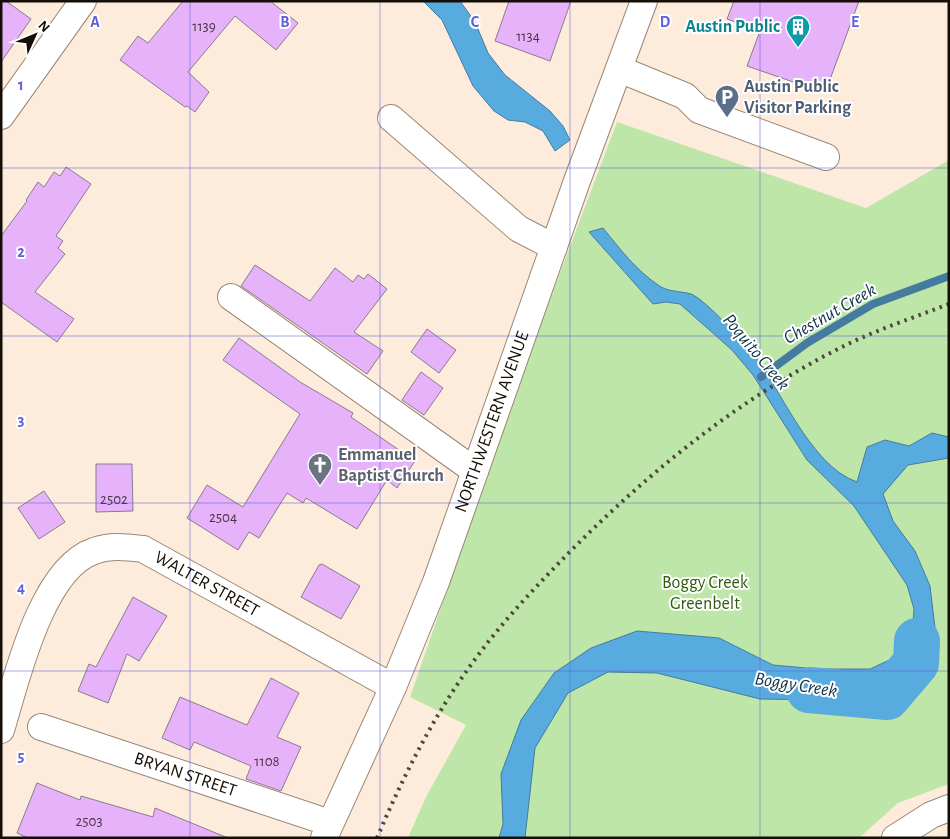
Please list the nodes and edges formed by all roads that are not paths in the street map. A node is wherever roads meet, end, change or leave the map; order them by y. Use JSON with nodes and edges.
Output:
{"nodes":[{"id":1,"x":84,"y":1,"type":"edge"},
{"id":2,"x":644,"y":1,"type":"edge"},
{"id":3,"x":619,"y":69,"type":"junction"},
{"id":4,"x":4,"y":105,"type":"edge"},
{"id":5,"x":391,"y":118,"type":"dead end"},
{"id":6,"x":826,"y":157,"type":"dead end"},
{"id":7,"x":554,"y":247,"type":"junction"},
{"id":8,"x":231,"y":298,"type":"dead end"},
{"id":9,"x":475,"y":471,"type":"junction"},
{"id":10,"x":393,"y":687,"type":"junction"},
{"id":11,"x":41,"y":727,"type":"dead end"},
{"id":12,"x":1,"y":730,"type":"edge"},
{"id":13,"x":949,"y":808,"type":"edge"},
{"id":14,"x":327,"y":830,"type":"edge"},
{"id":15,"x":895,"y":838,"type":"edge"}],
"edges":[{"from":1,"to":4,"type":"street"},
{"from":2,"to":3,"type":"street","name":"NORTHWESTERN AVENUE"},
{"from":3,"to":6,"type":"street"},
{"from":3,"to":7,"type":"street","name":"NORTHWESTERN AVENUE"},
{"from":5,"to":7,"type":"street"},
{"from":7,"to":9,"type":"street","name":"NORTHWESTERN AVENUE"},
{"from":8,"to":9,"type":"street"},
{"from":9,"to":10,"type":"street","name":"NORTHWESTERN AVENUE"},
{"from":10,"to":12,"type":"street","name":"WALTER STREET"},
{"from":10,"to":14,"type":"street","name":"NORTHWESTERN AVENUE"},
{"from":11,"to":14,"type":"street","name":"BRYAN STREET"},
{"from":13,"to":15,"type":"street"}]}
